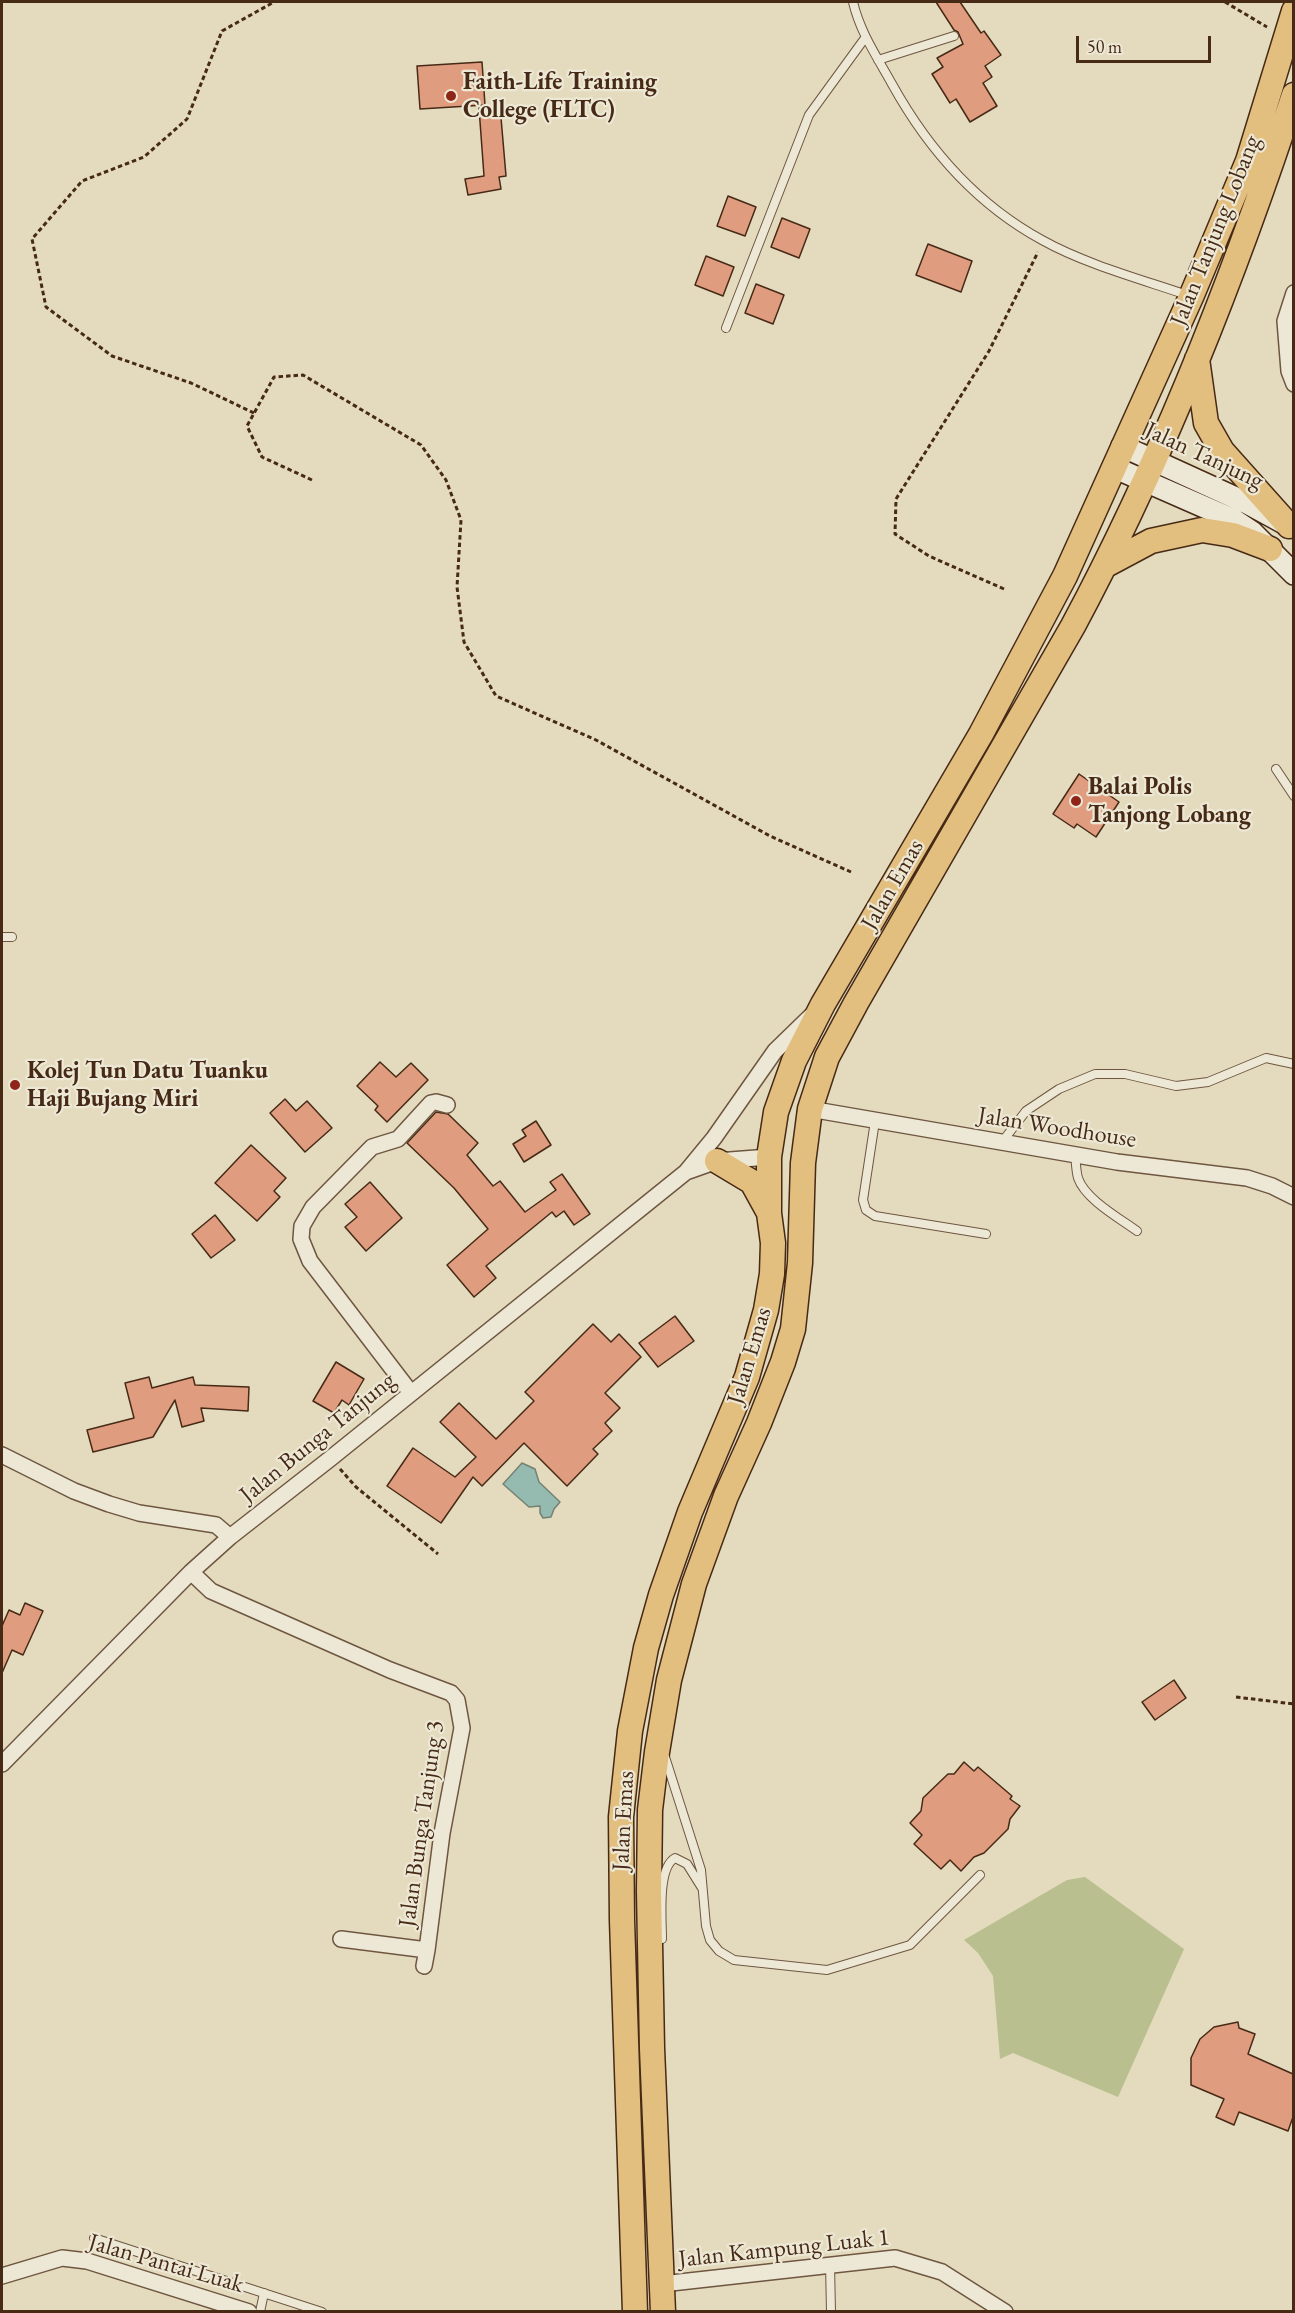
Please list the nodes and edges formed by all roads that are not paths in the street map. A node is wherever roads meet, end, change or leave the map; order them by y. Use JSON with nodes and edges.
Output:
{"nodes":[{"id":1,"x":854,"y":2,"type":"edge"},
{"id":2,"x":1293,"y":11,"type":"edge"},
{"id":3,"x":954,"y":36,"type":"dead end"},
{"id":4,"x":865,"y":38,"type":"junction"},
{"id":5,"x":878,"y":60,"type":"junction"},
{"id":6,"x":1293,"y":95,"type":"edge"},
{"id":7,"x":1293,"y":128,"type":"edge"},
{"id":8,"x":1271,"y":163,"type":"junction"},
{"id":9,"x":1293,"y":293,"type":"edge"},
{"id":10,"x":1191,"y":297,"type":"junction"},
{"id":11,"x":726,"y":328,"type":"dead end"},
{"id":12,"x":1197,"y":359,"type":"junction"},
{"id":13,"x":1293,"y":384,"type":"edge"},
{"id":14,"x":1118,"y":456,"type":"junction"},
{"id":15,"x":1148,"y":470,"type":"junction"},
{"id":16,"x":1291,"y":528,"type":"edge"},
{"id":17,"x":1270,"y":549,"type":"junction"},
{"id":18,"x":1106,"y":565,"type":"junction"},
{"id":19,"x":1293,"y":574,"type":"edge"},
{"id":20,"x":1276,"y":769,"type":"dead end"},
{"id":21,"x":1293,"y":796,"type":"edge"},
{"id":22,"x":2,"y":937,"type":"edge"},
{"id":23,"x":12,"y":937,"type":"dead end"},
{"id":24,"x":823,"y":1004,"type":"junction"},
{"id":25,"x":1293,"y":1064,"type":"edge"},
{"id":26,"x":447,"y":1105,"type":"dead end"},
{"id":27,"x":810,"y":1109,"type":"junction"},
{"id":28,"x":875,"y":1120,"type":"junction"},
{"id":29,"x":1002,"y":1142,"type":"junction"},
{"id":30,"x":1075,"y":1155,"type":"junction"},
{"id":31,"x":769,"y":1157,"type":"junction"},
{"id":32,"x":717,"y":1161,"type":"junction"},
{"id":33,"x":686,"y":1172,"type":"junction"},
{"id":34,"x":1293,"y":1197,"type":"edge"},
{"id":35,"x":769,"y":1213,"type":"junction"},
{"id":36,"x":1137,"y":1231,"type":"dead end"},
{"id":37,"x":986,"y":1234,"type":"dead end"},
{"id":38,"x":411,"y":1393,"type":"junction"},
{"id":39,"x":2,"y":1455,"type":"edge"},
{"id":40,"x":230,"y":1537,"type":"junction"},
{"id":41,"x":191,"y":1572,"type":"junction"},
{"id":42,"x":660,"y":1734,"type":"junction"},
{"id":43,"x":2,"y":1764,"type":"edge"},
{"id":44,"x":980,"y":1875,"type":"dead end"},
{"id":45,"x":703,"y":1889,"type":"junction"},
{"id":46,"x":341,"y":1939,"type":"dead end"},
{"id":47,"x":662,"y":1943,"type":"dead end"},
{"id":48,"x":427,"y":1950,"type":"junction"},
{"id":49,"x":424,"y":1966,"type":"dead end"},
{"id":50,"x":660,"y":1976,"type":"dead end"},
{"id":51,"x":652,"y":2048,"type":"junction"},
{"id":52,"x":94,"y":2238,"type":"dead end"},
{"id":53,"x":830,"y":2264,"type":"junction"},
{"id":54,"x":2,"y":2276,"type":"edge"},
{"id":55,"x":662,"y":2284,"type":"junction"},
{"id":56,"x":264,"y":2293,"type":"junction"},
{"id":57,"x":316,"y":2311,"type":"edge"},
{"id":58,"x":249,"y":2312,"type":"edge"},
{"id":59,"x":260,"y":2312,"type":"edge"},
{"id":60,"x":635,"y":2312,"type":"edge"},
{"id":61,"x":663,"y":2312,"type":"edge"},
{"id":62,"x":831,"y":2312,"type":"edge"},
{"id":63,"x":1005,"y":2312,"type":"edge"}],
"edges":[{"from":1,"to":4,"type":"lane"},
{"from":2,"to":10,"type":"main road","name":"Jalan Tanjung Lobang"},
{"from":3,"to":5,"type":"lane"},
{"from":4,"to":5,"type":"lane"},
{"from":4,"to":11,"type":"lane"},
{"from":5,"to":10,"type":"lane"},
{"from":6,"to":8,"type":"main road","name":"Jalan Tanjung Lobang"},
{"from":7,"to":8,"type":"street"},
{"from":8,"to":12,"type":"main road","name":"Jalan Tanjung Lobang"},
{"from":9,"to":13,"type":"street"},
{"from":10,"to":14,"type":"main road","name":"Jalan Tanjung Lobang"},
{"from":12,"to":15,"type":"main road","name":"Jalan Tanjung Lobang"},
{"from":12,"to":16,"type":"main road"},
{"from":14,"to":15,"type":"street","name":"Jalan Tanjung"},
{"from":14,"to":24,"type":"main road","name":"Jalan Emas"},
{"from":15,"to":16,"type":"street","name":"Jalan Tanjung"},
{"from":15,"to":17,"type":"street","name":"Jalan Tanjung"},
{"from":15,"to":18,"type":"main road","name":"Jalan Emas"},
{"from":17,"to":18,"type":"main road"},
{"from":17,"to":19,"type":"street","name":"Jalan Tanjung"},
{"from":18,"to":27,"type":"main road","name":"Jalan Emas"},
{"from":20,"to":21,"type":"lane"},
{"from":22,"to":23,"type":"lane"},
{"from":24,"to":31,"type":"main road","name":"Jalan Emas"},
{"from":24,"to":33,"type":"street"},
{"from":25,"to":29,"type":"lane"},
{"from":26,"to":38,"type":"street"},
{"from":27,"to":28,"type":"street","name":"Jalan Woodhouse"},
{"from":27,"to":31,"type":"main road"},
{"from":27,"to":42,"type":"main road","name":"Jalan Emas"},
{"from":28,"to":29,"type":"street","name":"Jalan Woodhouse"},
{"from":28,"to":37,"type":"lane"},
{"from":29,"to":30,"type":"street","name":"Jalan Woodhouse"},
{"from":30,"to":34,"type":"street","name":"Jalan Woodhouse"},
{"from":30,"to":36,"type":"lane"},
{"from":31,"to":32,"type":"street"},
{"from":31,"to":35,"type":"main road","name":"Jalan Emas"},
{"from":32,"to":33,"type":"street"},
{"from":32,"to":35,"type":"main road"},
{"from":33,"to":38,"type":"street","name":"Jalan Bunga Tanjung"},
{"from":35,"to":60,"type":"main road","name":"Jalan Emas"},
{"from":38,"to":40,"type":"street","name":"Jalan Bunga Tanjung"},
{"from":39,"to":40,"type":"street"},
{"from":40,"to":41,"type":"street","name":"Jalan Bunga Tanjung"},
{"from":41,"to":43,"type":"street","name":"Jalan Bunga Tanjung"},
{"from":41,"to":48,"type":"street","name":"Jalan Bunga Tanjung 3"},
{"from":42,"to":45,"type":"lane"},
{"from":42,"to":51,"type":"main road","name":"Jalan Emas"},
{"from":44,"to":45,"type":"lane"},
{"from":45,"to":47,"type":"lane"},
{"from":46,"to":48,"type":"street","name":"Jalan Bunga Tanjung 3"},
{"from":48,"to":49,"type":"street"},
{"from":50,"to":51,"type":"lane"},
{"from":51,"to":55,"type":"main road","name":"Jalan Emas"},
{"from":52,"to":56,"type":"lane"},
{"from":53,"to":55,"type":"street","name":"Jalan Kampung Luak 1"},
{"from":53,"to":62,"type":"lane"},
{"from":53,"to":63,"type":"street","name":"Jalan Kampung Luak 1"},
{"from":54,"to":58,"type":"street","name":"Jalan Pantai Luak"},
{"from":55,"to":61,"type":"main road","name":"Jalan Emas"},
{"from":56,"to":57,"type":"lane"},
{"from":56,"to":59,"type":"lane"}]}
